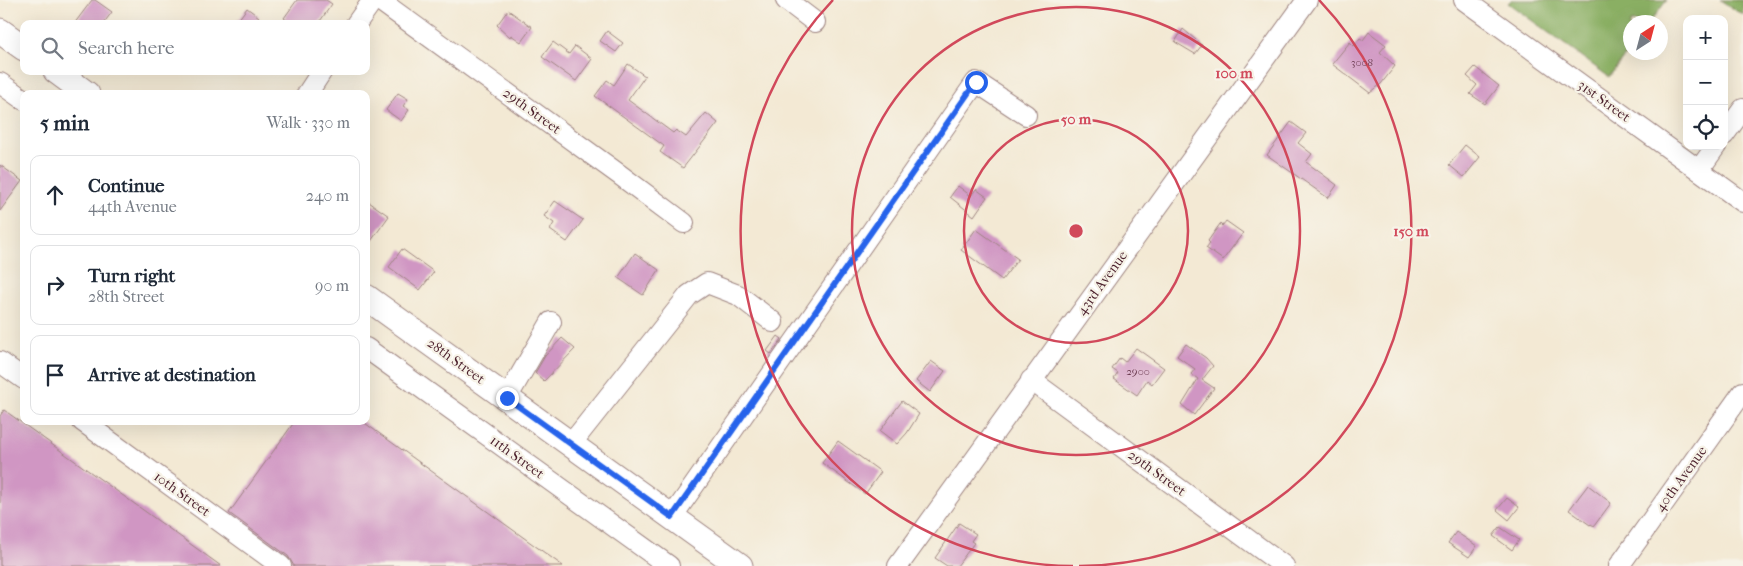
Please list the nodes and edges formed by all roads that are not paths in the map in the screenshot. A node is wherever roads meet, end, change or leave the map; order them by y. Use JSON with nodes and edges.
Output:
{"nodes":[{"id":1,"x":372,"y":0,"type":"edge"},
{"id":2,"x":379,"y":0,"type":"edge"},
{"id":3,"x":786,"y":0,"type":"edge"},
{"id":4,"x":1307,"y":0,"type":"edge"},
{"id":5,"x":1464,"y":0,"type":"edge"},
{"id":6,"x":359,"y":20,"type":"edge"},
{"id":7,"x":815,"y":22,"type":"dead end"},
{"id":8,"x":0,"y":30,"type":"edge"},
{"id":9,"x":20,"y":45,"type":"edge"},
{"id":10,"x":61,"y":75,"type":"edge"},
{"id":11,"x":319,"y":75,"type":"edge"},
{"id":12,"x":0,"y":83,"type":"edge"},
{"id":13,"x":81,"y":90,"type":"edge"},
{"id":14,"x":309,"y":90,"type":"edge"},
{"id":15,"x":20,"y":97,"type":"edge"},
{"id":16,"x":1743,"y":109,"type":"edge"},
{"id":17,"x":1026,"y":116,"type":"dead end"},
{"id":18,"x":1728,"y":130,"type":"edge"},
{"id":19,"x":1713,"y":150,"type":"edge"},
{"id":20,"x":1699,"y":170,"type":"junction"},
{"id":21,"x":1743,"y":202,"type":"edge"},
{"id":22,"x":684,"y":223,"type":"dead end"},
{"id":23,"x":370,"y":300,"type":"edge"},
{"id":24,"x":551,"y":322,"type":"dead end"},
{"id":25,"x":773,"y":322,"type":"dead end"},
{"id":26,"x":370,"y":351,"type":"edge"},
{"id":27,"x":0,"y":362,"type":"edge"},
{"id":28,"x":20,"y":376,"type":"edge"},
{"id":29,"x":1032,"y":380,"type":"junction"},
{"id":30,"x":1743,"y":392,"type":"edge"},
{"id":31,"x":507,"y":398,"type":"junction"},
{"id":32,"x":87,"y":425,"type":"edge"},
{"id":33,"x":571,"y":444,"type":"junction"},
{"id":34,"x":672,"y":517,"type":"junction"},
{"id":35,"x":1271,"y":562,"type":"edge"},
{"id":36,"x":281,"y":566,"type":"edge"},
{"id":37,"x":668,"y":566,"type":"edge"},
{"id":38,"x":740,"y":566,"type":"edge"},
{"id":39,"x":898,"y":566,"type":"edge"},
{"id":40,"x":1619,"y":566,"type":"edge"}],
"edges":[{"from":1,"to":6,"type":"street"},
{"from":2,"to":22,"type":"street","name":"29th Street"},
{"from":3,"to":7,"type":"street"},
{"from":4,"to":29,"type":"street","name":"43rd Avenue"},
{"from":5,"to":20,"type":"street","name":"31st Street"},
{"from":8,"to":9,"type":"main road"},
{"from":10,"to":13,"type":"main road"},
{"from":11,"to":14,"type":"street"},
{"from":12,"to":15,"type":"street"},
{"from":16,"to":18,"type":"street"},
{"from":17,"to":34,"type":"street"},
{"from":19,"to":20,"type":"street"},
{"from":20,"to":21,"type":"street","name":"31st Street"},
{"from":23,"to":31,"type":"main road","name":"28th Street"},
{"from":24,"to":31,"type":"street"},
{"from":25,"to":33,"type":"street"},
{"from":26,"to":37,"type":"street","name":"11th Street"},
{"from":27,"to":28,"type":"street"},
{"from":29,"to":35,"type":"street","name":"29th Street"},
{"from":29,"to":39,"type":"street","name":"43rd Avenue"},
{"from":30,"to":40,"type":"street","name":"40th Avenue"},
{"from":31,"to":33,"type":"main road","name":"28th Street"},
{"from":32,"to":36,"type":"street","name":"10th Street"},
{"from":33,"to":34,"type":"main road","name":"28th Street"},
{"from":34,"to":38,"type":"main road","name":"28th Street"}]}
